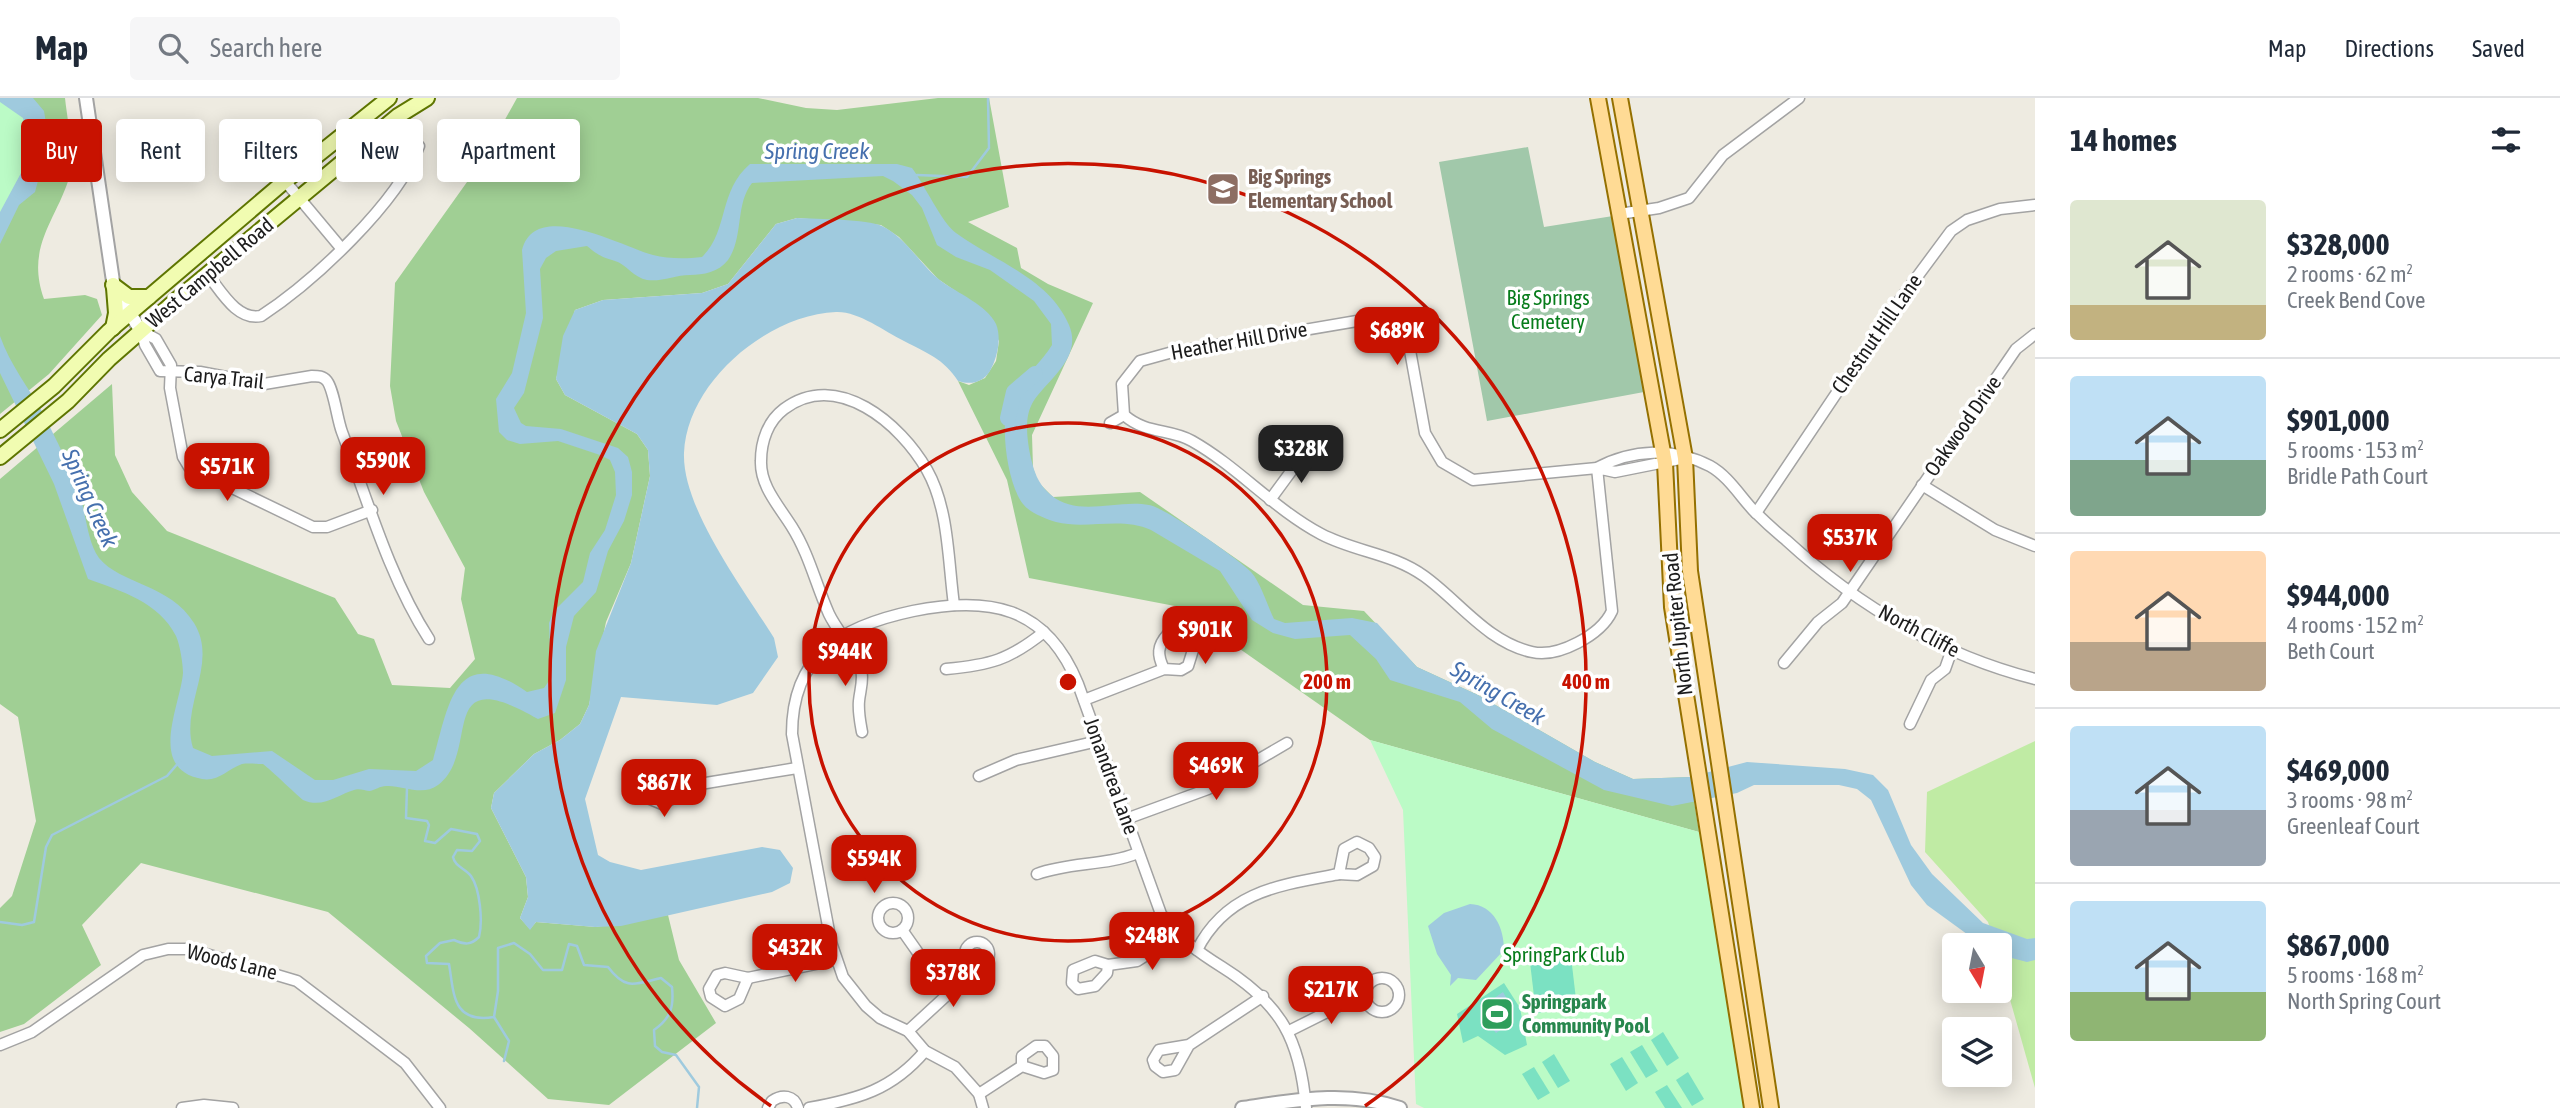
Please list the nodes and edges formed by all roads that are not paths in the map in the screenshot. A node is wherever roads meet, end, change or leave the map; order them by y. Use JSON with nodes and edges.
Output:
{"nodes":[{"id":1,"x":86,"y":98,"type":"edge"},
{"id":2,"x":390,"y":98,"type":"edge"},
{"id":3,"x":427,"y":98,"type":"edge"},
{"id":4,"x":1598,"y":98,"type":"edge"},
{"id":5,"x":1620,"y":98,"type":"edge"},
{"id":6,"x":1799,"y":98,"type":"edge"},
{"id":7,"x":322,"y":152,"type":"edge"},
{"id":8,"x":284,"y":182,"type":"edge"},
{"id":9,"x":286,"y":182,"type":"edge"},
{"id":10,"x":401,"y":182,"type":"edge"},
{"id":11,"x":299,"y":198,"type":"junction"},
{"id":12,"x":2035,"y":205,"type":"edge"},
{"id":13,"x":1640,"y":211,"type":"junction"},
{"id":14,"x":1619,"y":214,"type":"junction"},
{"id":15,"x":341,"y":248,"type":"junction"},
{"id":16,"x":208,"y":275,"type":"junction"},
{"id":17,"x":113,"y":287,"type":"junction"},
{"id":18,"x":149,"y":297,"type":"junction"},
{"id":19,"x":129,"y":315,"type":"junction"},
{"id":20,"x":113,"y":328,"type":"junction"},
{"id":21,"x":141,"y":331,"type":"junction"},
{"id":22,"x":2035,"y":334,"type":"edge"},
{"id":23,"x":169,"y":374,"type":"junction"},
{"id":24,"x":1124,"y":415,"type":"junction"},
{"id":25,"x":1110,"y":423,"type":"dead end"},
{"id":26,"x":0,"y":430,"type":"edge"},
{"id":27,"x":1306,"y":451,"type":"dead end"},
{"id":28,"x":0,"y":457,"type":"edge"},
{"id":29,"x":1664,"y":457,"type":"junction"},
{"id":30,"x":1685,"y":458,"type":"junction"},
{"id":31,"x":1597,"y":468,"type":"junction"},
{"id":32,"x":1922,"y":485,"type":"junction"},
{"id":33,"x":1270,"y":500,"type":"junction"},
{"id":34,"x":372,"y":510,"type":"junction"},
{"id":35,"x":1756,"y":513,"type":"junction"},
{"id":36,"x":2035,"y":546,"type":"edge"},
{"id":37,"x":1849,"y":592,"type":"junction"},
{"id":38,"x":954,"y":605,"type":"junction"},
{"id":39,"x":1044,"y":632,"type":"junction"},
{"id":40,"x":841,"y":636,"type":"junction"},
{"id":41,"x":429,"y":639,"type":"dead end"},
{"id":42,"x":1951,"y":652,"type":"junction"},
{"id":43,"x":1784,"y":663,"type":"dead end"},
{"id":44,"x":946,"y":669,"type":"dead end"},
{"id":45,"x":1164,"y":669,"type":"dead end"},
{"id":46,"x":2035,"y":679,"type":"edge"},
{"id":47,"x":1084,"y":700,"type":"junction"},
{"id":48,"x":1910,"y":724,"type":"dead end"},
{"id":49,"x":862,"y":732,"type":"dead end"},
{"id":50,"x":1098,"y":741,"type":"junction"},
{"id":51,"x":1287,"y":743,"type":"dead end"},
{"id":52,"x":797,"y":768,"type":"junction"},
{"id":53,"x":979,"y":776,"type":"dead end"},
{"id":54,"x":701,"y":784,"type":"junction"},
{"id":55,"x":1126,"y":819,"type":"junction"},
{"id":56,"x":1138,"y":853,"type":"junction"},
{"id":57,"x":1037,"y":874,"type":"dead end"},
{"id":58,"x":1339,"y":874,"type":"dead end"},
{"id":59,"x":902,"y":930,"type":"dead end"},
{"id":60,"x":1178,"y":935,"type":"junction"},
{"id":61,"x":1197,"y":950,"type":"junction"},
{"id":62,"x":835,"y":960,"type":"junction"},
{"id":63,"x":972,"y":965,"type":"dead end"},
{"id":64,"x":1108,"y":965,"type":"dead end"},
{"id":65,"x":748,"y":978,"type":"dead end"},
{"id":66,"x":947,"y":994,"type":"junction"},
{"id":67,"x":1263,"y":996,"type":"junction"},
{"id":68,"x":1365,"y":1000,"type":"dead end"},
{"id":69,"x":1757,"y":1021,"type":"junction"},
{"id":70,"x":1739,"y":1024,"type":"junction"},
{"id":71,"x":908,"y":1031,"type":"junction"},
{"id":72,"x":1289,"y":1031,"type":"junction"},
{"id":73,"x":0,"y":1045,"type":"edge"},
{"id":74,"x":1189,"y":1045,"type":"dead end"},
{"id":75,"x":925,"y":1051,"type":"junction"},
{"id":76,"x":1022,"y":1066,"type":"dead end"},
{"id":77,"x":979,"y":1094,"type":"junction"},
{"id":78,"x":1305,"y":1103,"type":"edge"},
{"id":79,"x":182,"y":1108,"type":"edge"},
{"id":80,"x":233,"y":1108,"type":"edge"},
{"id":81,"x":440,"y":1108,"type":"edge"},
{"id":82,"x":768,"y":1108,"type":"edge"},
{"id":83,"x":798,"y":1108,"type":"edge"},
{"id":84,"x":809,"y":1108,"type":"edge"},
{"id":85,"x":983,"y":1108,"type":"edge"},
{"id":86,"x":1242,"y":1108,"type":"edge"},
{"id":87,"x":1400,"y":1108,"type":"edge"},
{"id":88,"x":1752,"y":1108,"type":"edge"},
{"id":89,"x":1771,"y":1108,"type":"edge"}],
"edges":[{"from":1,"to":17,"type":"street"},
{"from":2,"to":7,"type":"main road","name":"West Campbell Road"},
{"from":3,"to":11,"type":"main road","name":"West Campbell Road"},
{"from":4,"to":14,"type":"main road","name":"North Jupiter Road"},
{"from":5,"to":13,"type":"main road","name":"North Jupiter Road"},
{"from":6,"to":13,"type":"street"},
{"from":8,"to":18,"type":"main road","name":"West Campbell Road"},
{"from":9,"to":11,"type":"street"},
{"from":10,"to":15,"type":"street"},
{"from":11,"to":15,"type":"street"},
{"from":11,"to":16,"type":"main road","name":"West Campbell Road"},
{"from":12,"to":35,"type":"street","name":"Chestnut Hill Lane"},
{"from":13,"to":14,"type":"street"},
{"from":13,"to":30,"type":"main road","name":"North Jupiter Road"},
{"from":14,"to":29,"type":"main road","name":"North Jupiter Road"},
{"from":15,"to":16,"type":"street"},
{"from":16,"to":21,"type":"main road","name":"West Campbell Road"},
{"from":17,"to":18,"type":"main road"},
{"from":17,"to":19,"type":"street"},
{"from":17,"to":20,"type":"main road"},
{"from":18,"to":19,"type":"main road","name":"West Campbell Road"},
{"from":19,"to":20,"type":"main road","name":"West Campbell Road"},
{"from":19,"to":21,"type":"street"},
{"from":20,"to":26,"type":"main road","name":"West Campbell Road"},
{"from":21,"to":23,"type":"street"},
{"from":21,"to":28,"type":"main road","name":"West Campbell Road"},
{"from":22,"to":32,"type":"street","name":"Oakwood Drive"},
{"from":23,"to":34,"type":"street"},
{"from":23,"to":34,"type":"street","name":"Carya Trail"},
{"from":24,"to":25,"type":"street"},
{"from":24,"to":31,"type":"street","name":"Heather Hill Drive"},
{"from":24,"to":33,"type":"street"},
{"from":27,"to":33,"type":"street"},
{"from":29,"to":30,"type":"street","name":"Heather Hill Drive"},
{"from":29,"to":31,"type":"street","name":"Heather Hill Drive"},
{"from":29,"to":70,"type":"main road","name":"North Jupiter Road"},
{"from":30,"to":35,"type":"street","name":"North Cliffe"},
{"from":30,"to":69,"type":"main road","name":"North Jupiter Road"},
{"from":31,"to":33,"type":"street"},
{"from":32,"to":36,"type":"street"},
{"from":32,"to":37,"type":"street","name":"Oakwood Drive"},
{"from":34,"to":41,"type":"street"},
{"from":35,"to":37,"type":"street","name":"North Cliffe"},
{"from":37,"to":42,"type":"street","name":"North Cliffe"},
{"from":37,"to":43,"type":"street","name":"Oakwood Drive"},
{"from":38,"to":39,"type":"street","name":"Jonandrea Lane"},
{"from":38,"to":40,"type":"street","name":"Jonandrea Lane"},
{"from":38,"to":40,"type":"street"},
{"from":39,"to":44,"type":"street"},
{"from":39,"to":47,"type":"street","name":"Jonandrea Lane"},
{"from":40,"to":49,"type":"street"},
{"from":40,"to":52,"type":"street","name":"Jonandrea Lane"},
{"from":42,"to":46,"type":"street","name":"North Cliffe"},
{"from":42,"to":48,"type":"street"},
{"from":45,"to":47,"type":"street"},
{"from":47,"to":50,"type":"street","name":"Jonandrea Lane"},
{"from":50,"to":53,"type":"street"},
{"from":50,"to":55,"type":"street","name":"Jonandrea Lane"},
{"from":51,"to":55,"type":"street"},
{"from":52,"to":54,"type":"street"},
{"from":52,"to":62,"type":"street","name":"Jonandrea Lane"},
{"from":54,"to":54,"type":"street"},
{"from":55,"to":56,"type":"street","name":"Jonandrea Lane"},
{"from":56,"to":57,"type":"street"},
{"from":56,"to":60,"type":"street","name":"Jonandrea Lane"},
{"from":58,"to":61,"type":"street"},
{"from":59,"to":66,"type":"street"},
{"from":60,"to":61,"type":"street","name":"Jonandrea Lane"},
{"from":60,"to":64,"type":"street"},
{"from":61,"to":67,"type":"street","name":"Jonandrea Lane"},
{"from":62,"to":65,"type":"street"},
{"from":62,"to":71,"type":"street","name":"Jonandrea Lane"},
{"from":63,"to":66,"type":"street"},
{"from":66,"to":71,"type":"street"},
{"from":67,"to":72,"type":"street","name":"Jonandrea Lane"},
{"from":67,"to":74,"type":"street"},
{"from":68,"to":72,"type":"street"},
{"from":69,"to":70,"type":"main road"},
{"from":69,"to":89,"type":"main road","name":"North Jupiter Road"},
{"from":70,"to":88,"type":"main road","name":"North Jupiter Road"},
{"from":71,"to":75,"type":"street","name":"Jonandrea Lane"},
{"from":72,"to":78,"type":"street","name":"Jonandrea Lane"},
{"from":73,"to":81,"type":"street","name":"Woods Lane"},
{"from":75,"to":77,"type":"street","name":"Jonandrea Lane"},
{"from":75,"to":84,"type":"street"},
{"from":76,"to":77,"type":"street"},
{"from":77,"to":85,"type":"street","name":"Jonandrea Lane"},
{"from":78,"to":86,"type":"street"},
{"from":78,"to":87,"type":"street"},
{"from":79,"to":80,"type":"street"},
{"from":82,"to":83,"type":"street"}]}
